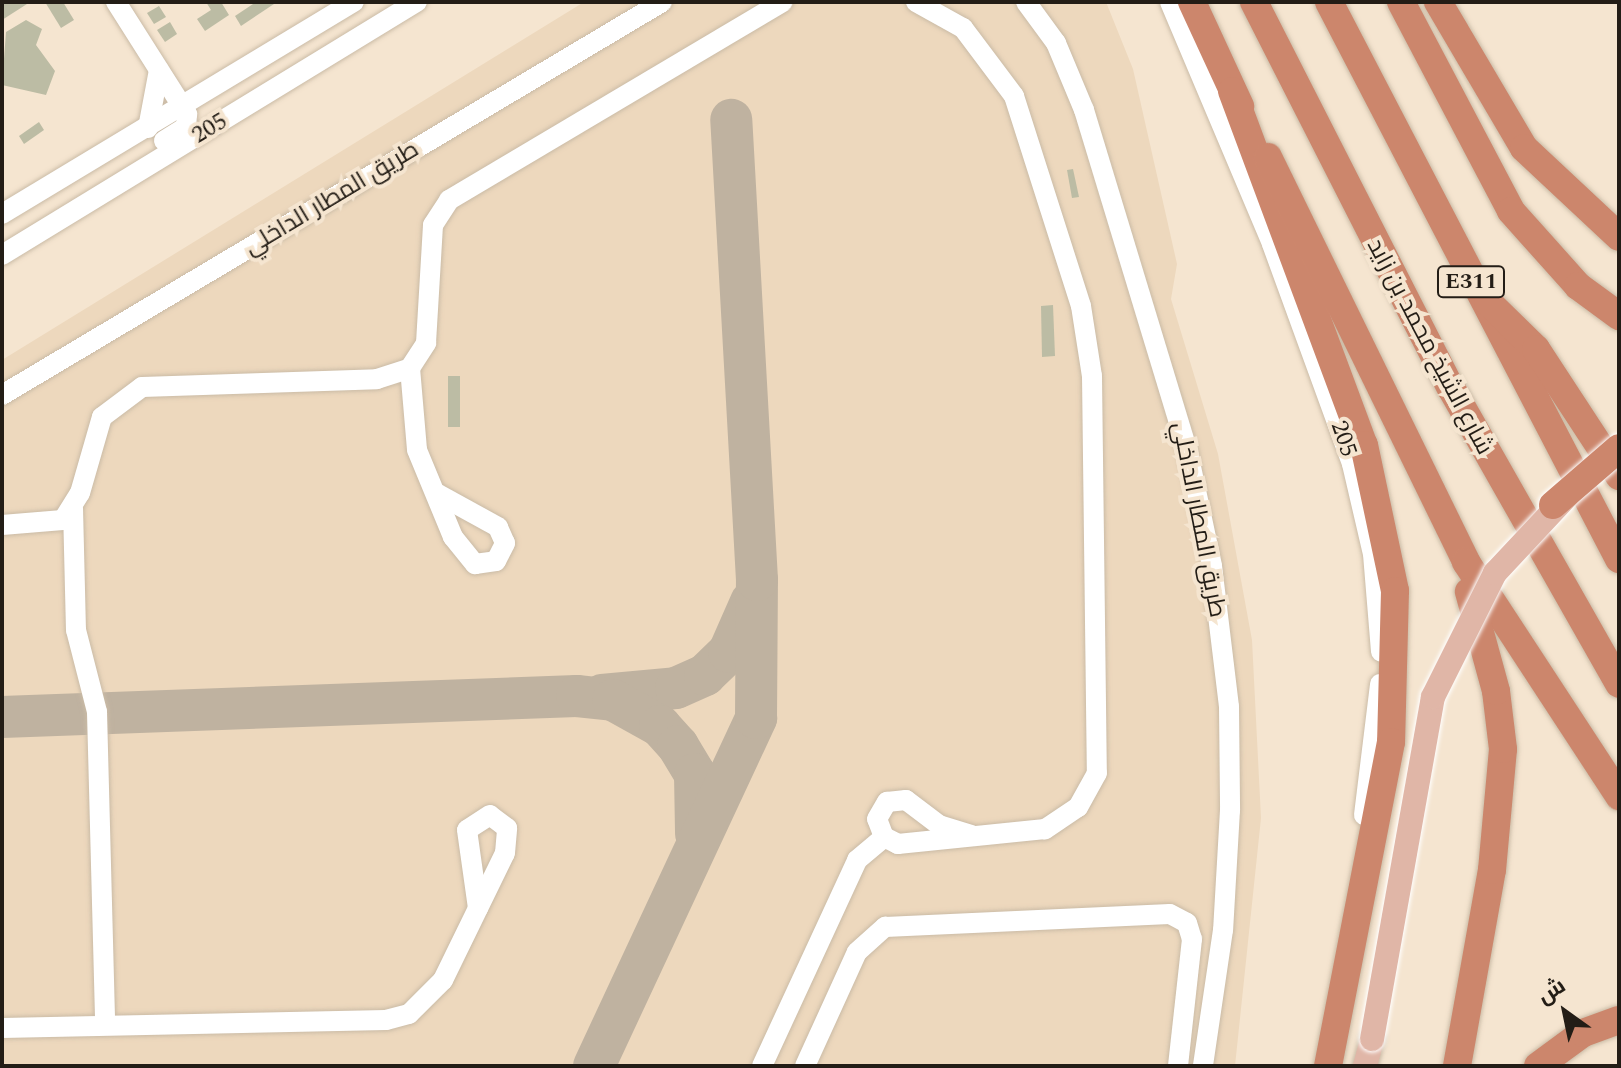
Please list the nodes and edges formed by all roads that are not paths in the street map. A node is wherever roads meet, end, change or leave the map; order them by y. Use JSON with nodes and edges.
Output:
{"nodes":[{"id":1,"x":116,"y":2,"type":"edge"},
{"id":2,"x":354,"y":2,"type":"edge"},
{"id":3,"x":417,"y":2,"type":"edge"},
{"id":4,"x":662,"y":2,"type":"edge"},
{"id":5,"x":783,"y":2,"type":"edge"},
{"id":6,"x":916,"y":2,"type":"edge"},
{"id":7,"x":1026,"y":2,"type":"edge"},
{"id":8,"x":1170,"y":2,"type":"edge"},
{"id":9,"x":1192,"y":2,"type":"edge"},
{"id":10,"x":1254,"y":2,"type":"edge"},
{"id":11,"x":1329,"y":2,"type":"edge"},
{"id":12,"x":1401,"y":2,"type":"edge"},
{"id":13,"x":1438,"y":2,"type":"edge"},
{"id":14,"x":159,"y":70,"type":"junction"},
{"id":15,"x":211,"y":88,"type":"junction"},
{"id":16,"x":1232,"y":91,"type":"junction"},
{"id":17,"x":182,"y":107,"type":"junction"},
{"id":18,"x":148,"y":128,"type":"junction"},
{"id":19,"x":2,"y":214,"type":"edge"},
{"id":20,"x":60,"y":220,"type":"junction"},
{"id":21,"x":1619,"y":237,"type":"edge"},
{"id":22,"x":2,"y":255,"type":"edge"},
{"id":23,"x":1478,"y":296,"type":"junction"},
{"id":24,"x":1619,"y":316,"type":"edge"},
{"id":25,"x":410,"y":368,"type":"junction"},
{"id":26,"x":2,"y":395,"type":"edge"},
{"id":27,"x":1619,"y":448,"type":"edge"},
{"id":28,"x":1619,"y":466,"type":"edge"},
{"id":29,"x":1619,"y":476,"type":"edge"},
{"id":30,"x":438,"y":494,"type":"dead end"},
{"id":31,"x":1553,"y":505,"type":"junction"},
{"id":32,"x":73,"y":508,"type":"junction"},
{"id":33,"x":1442,"y":516,"type":"junction"},
{"id":34,"x":2,"y":525,"type":"edge"},
{"id":35,"x":1619,"y":559,"type":"edge"},
{"id":36,"x":1619,"y":684,"type":"edge"},
{"id":37,"x":1619,"y":796,"type":"edge"},
{"id":38,"x":971,"y":835,"type":"junction"},
{"id":39,"x":884,"y":837,"type":"junction"},
{"id":40,"x":1361,"y":903,"type":"junction"},
{"id":41,"x":478,"y":908,"type":"dead end"},
{"id":42,"x":1619,"y":1020,"type":"edge"},
{"id":43,"x":105,"y":1025,"type":"junction"},
{"id":44,"x":2,"y":1028,"type":"edge"},
{"id":45,"x":762,"y":1066,"type":"edge"},
{"id":46,"x":805,"y":1066,"type":"edge"},
{"id":47,"x":1178,"y":1066,"type":"edge"},
{"id":48,"x":1203,"y":1066,"type":"edge"},
{"id":49,"x":1328,"y":1066,"type":"edge"},
{"id":50,"x":1367,"y":1066,"type":"edge"},
{"id":51,"x":1457,"y":1066,"type":"edge"},
{"id":52,"x":1538,"y":1066,"type":"edge"}],
"edges":[{"from":1,"to":14,"type":"street"},
{"from":2,"to":15,"type":"street","name":"205"},
{"from":3,"to":20,"type":"street","name":"205"},
{"from":4,"to":26,"type":"street","name":"طريق المطار الداخلي"},
{"from":5,"to":25,"type":"street"},
{"from":6,"to":38,"type":"street"},
{"from":7,"to":48,"type":"street","name":"طريق المطار الداخلي"},
{"from":8,"to":40,"type":"street","name":"205"},
{"from":9,"to":16,"type":"highway"},
{"from":10,"to":36,"type":"highway","name":"شارع الشيخ محمد بن زايد","number":"E311"},
{"from":11,"to":23,"type":"highway","number":"E311"},
{"from":12,"to":24,"type":"highway"},
{"from":13,"to":21,"type":"highway"},
{"from":14,"to":15,"type":"street"},
{"from":14,"to":17,"type":"street"},
{"from":14,"to":18,"type":"street"},
{"from":15,"to":17,"type":"street","name":"205"},
{"from":16,"to":33,"type":"highway"},
{"from":16,"to":40,"type":"highway"},
{"from":17,"to":18,"type":"street","name":"205"},
{"from":17,"to":20,"type":"street"},
{"from":18,"to":19,"type":"street","name":"205"},
{"from":20,"to":22,"type":"street","name":"205"},
{"from":23,"to":29,"type":"highway"},
{"from":23,"to":35,"type":"highway","number":"E311"},
{"from":25,"to":30,"type":"street"},
{"from":25,"to":32,"type":"street"},
{"from":27,"to":31,"type":"highway","bridge":true},
{"from":28,"to":31,"type":"main road","bridge":true},
{"from":31,"to":50,"type":"main road","bridge":true},
{"from":32,"to":34,"type":"street"},
{"from":32,"to":43,"type":"street"},
{"from":33,"to":37,"type":"highway"},
{"from":33,"to":51,"type":"highway"},
{"from":38,"to":39,"type":"street"},
{"from":38,"to":39,"type":"street"},
{"from":39,"to":45,"type":"street"},
{"from":40,"to":49,"type":"highway"},
{"from":41,"to":43,"type":"street"},
{"from":42,"to":52,"type":"highway"},
{"from":43,"to":44,"type":"street"},
{"from":46,"to":47,"type":"street"}]}
